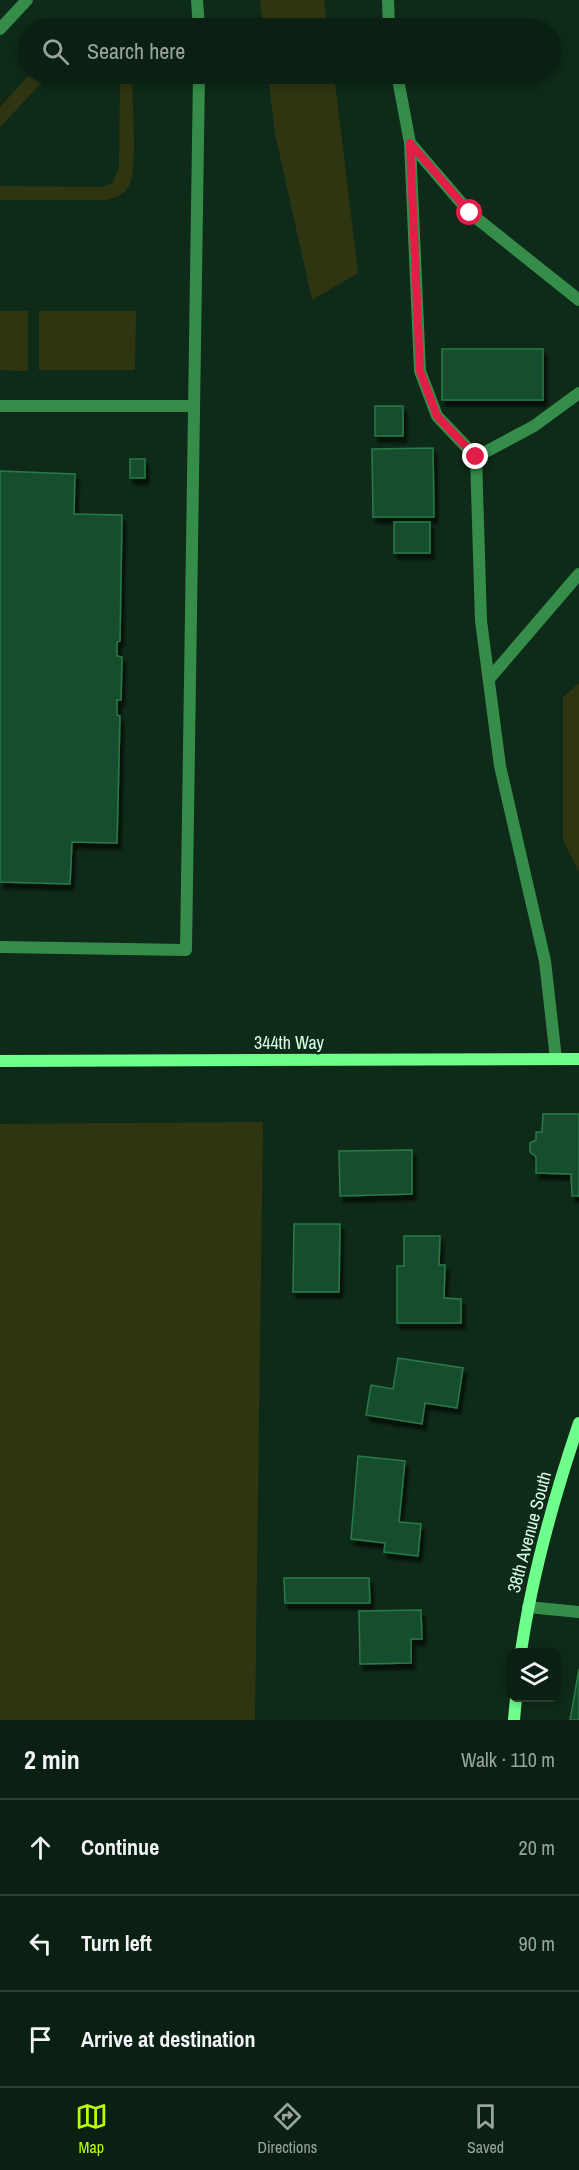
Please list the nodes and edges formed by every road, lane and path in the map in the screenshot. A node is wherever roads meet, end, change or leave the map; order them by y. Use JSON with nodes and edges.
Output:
{"nodes":[{"id":1,"x":27,"y":0,"type":"edge"},
{"id":2,"x":197,"y":0,"type":"edge"},
{"id":3,"x":388,"y":0,"type":"edge"},
{"id":4,"x":198,"y":18,"type":"edge"},
{"id":5,"x":389,"y":18,"type":"edge"},
{"id":6,"x":0,"y":29,"type":"edge"},
{"id":7,"x":199,"y":84,"type":"edge"},
{"id":8,"x":399,"y":84,"type":"edge"},
{"id":9,"x":410,"y":143,"type":"junction"},
{"id":10,"x":579,"y":300,"type":"edge"},
{"id":11,"x":579,"y":393,"type":"edge"},
{"id":12,"x":0,"y":406,"type":"edge"},
{"id":13,"x":194,"y":406,"type":"junction"},
{"id":14,"x":476,"y":457,"type":"junction"},
{"id":15,"x":579,"y":574,"type":"edge"},
{"id":16,"x":489,"y":679,"type":"junction"},
{"id":17,"x":0,"y":947,"type":"edge"},
{"id":18,"x":556,"y":1059,"type":"junction"},
{"id":19,"x":579,"y":1059,"type":"edge"},
{"id":20,"x":0,"y":1061,"type":"edge"},
{"id":21,"x":579,"y":1423,"type":"edge"},
{"id":22,"x":528,"y":1607,"type":"junction"},
{"id":23,"x":579,"y":1612,"type":"edge"},
{"id":24,"x":522,"y":1648,"type":"edge"},
{"id":25,"x":516,"y":1702,"type":"edge"},
{"id":26,"x":514,"y":1720,"type":"edge"}],
"edges":[{"from":1,"to":6,"type":"street"},
{"from":2,"to":4,"type":"street"},
{"from":3,"to":5,"type":"street"},
{"from":7,"to":13,"type":"street"},
{"from":8,"to":9,"type":"street"},
{"from":9,"to":10,"type":"street"},
{"from":9,"to":14,"type":"street"},
{"from":11,"to":14,"type":"street"},
{"from":12,"to":13,"type":"street"},
{"from":13,"to":17,"type":"street"},
{"from":14,"to":16,"type":"street"},
{"from":15,"to":16,"type":"street"},
{"from":16,"to":18,"type":"street"},
{"from":18,"to":19,"type":"street","name":"344th Way"},
{"from":18,"to":20,"type":"street","name":"344th Way"},
{"from":21,"to":22,"type":"street","name":"38th Avenue South"},
{"from":22,"to":23,"type":"street"},
{"from":22,"to":24,"type":"street","name":"38th Avenue South"},
{"from":25,"to":26,"type":"street"}]}
